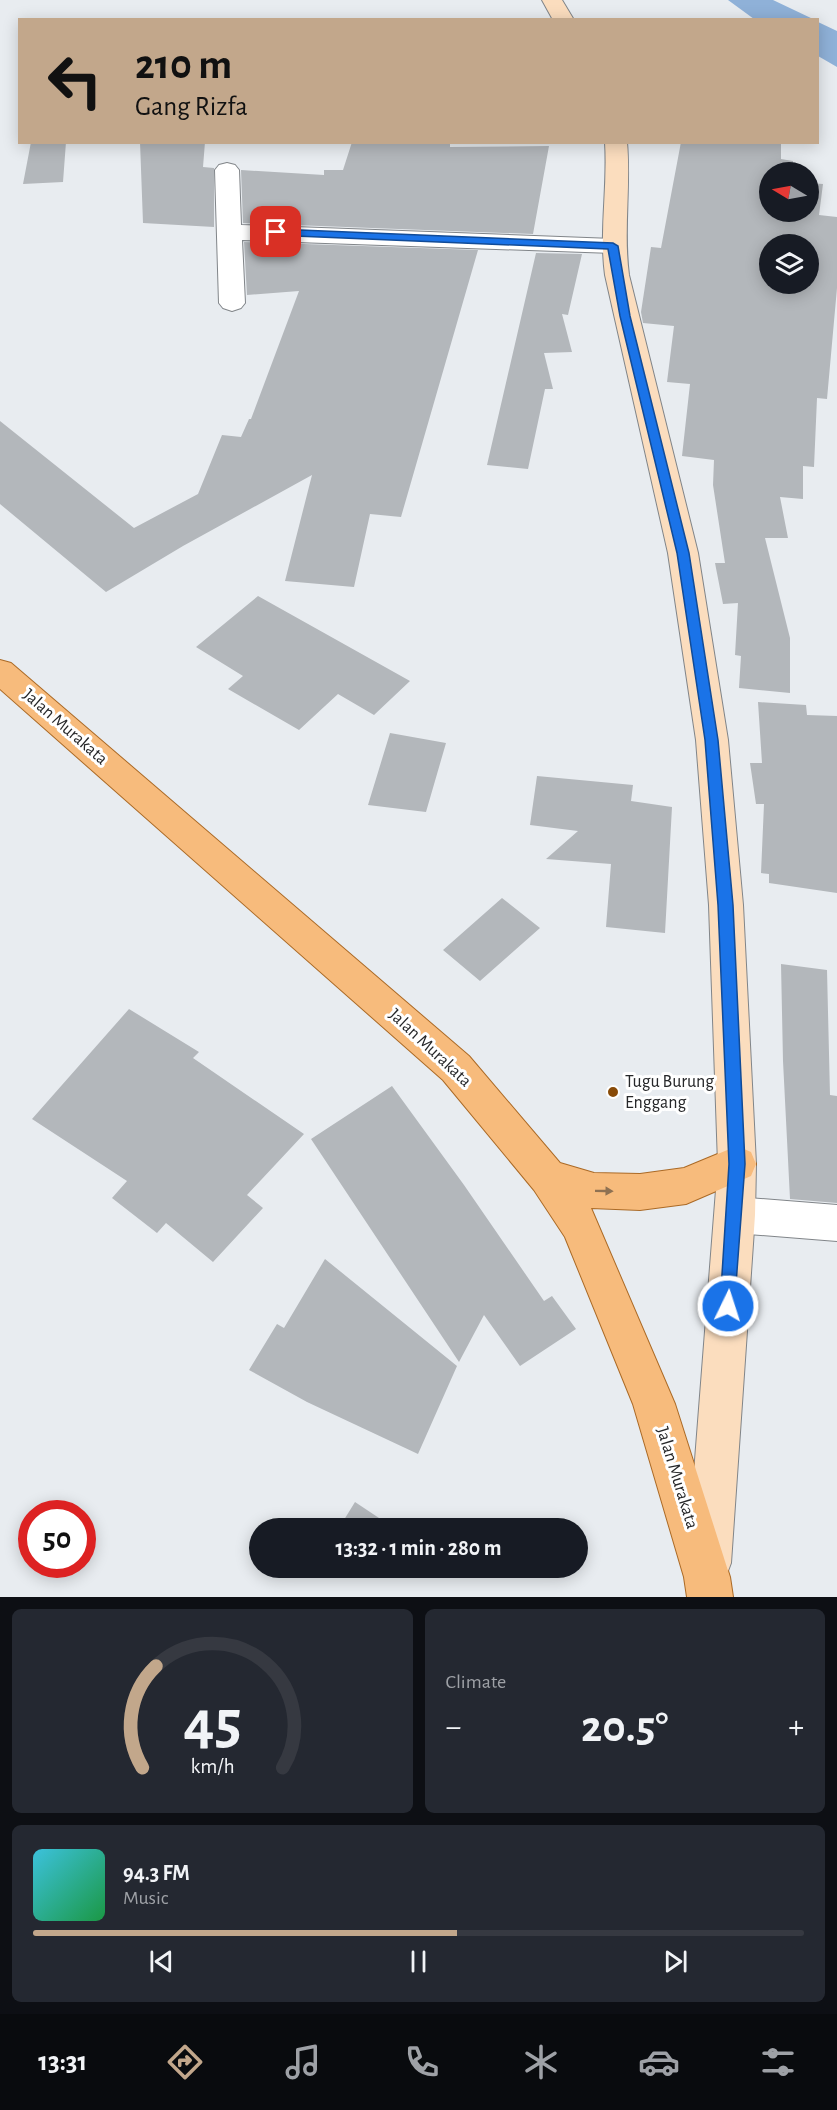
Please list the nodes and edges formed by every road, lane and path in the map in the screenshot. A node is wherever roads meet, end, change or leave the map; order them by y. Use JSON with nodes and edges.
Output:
{"nodes":[{"id":1,"x":552,"y":0,"type":"edge"},
{"id":2,"x":563,"y":18,"type":"edge"},
{"id":3,"x":615,"y":144,"type":"edge"},
{"id":4,"x":227,"y":170,"type":"dead end"},
{"id":5,"x":230,"y":232,"type":"junction"},
{"id":6,"x":613,"y":246,"type":"junction"},
{"id":7,"x":232,"y":303,"type":"dead end"},
{"id":8,"x":0,"y":671,"type":"edge"},
{"id":9,"x":737,"y":1164,"type":"junction"},
{"id":10,"x":548,"y":1177,"type":"junction"},
{"id":11,"x":735,"y":1215,"type":"junction"},
{"id":12,"x":837,"y":1223,"type":"edge"},
{"id":13,"x":709,"y":1587,"type":"edge"}],
"edges":[{"from":1,"to":2,"type":"main road"},
{"from":3,"to":6,"type":"main road"},
{"from":4,"to":5,"type":"street"},
{"from":5,"to":6,"type":"street"},
{"from":5,"to":7,"type":"street"},
{"from":6,"to":9,"type":"main road"},
{"from":8,"to":10,"type":"main road","name":"Jalan Murakata"},
{"from":10,"to":9,"type":"main road","one_way":true},
{"from":9,"to":11,"type":"main road"},
{"from":10,"to":13,"type":"main road","name":"Jalan Murakata"},
{"from":11,"to":12,"type":"street"},
{"from":11,"to":13,"type":"main road"}]}
